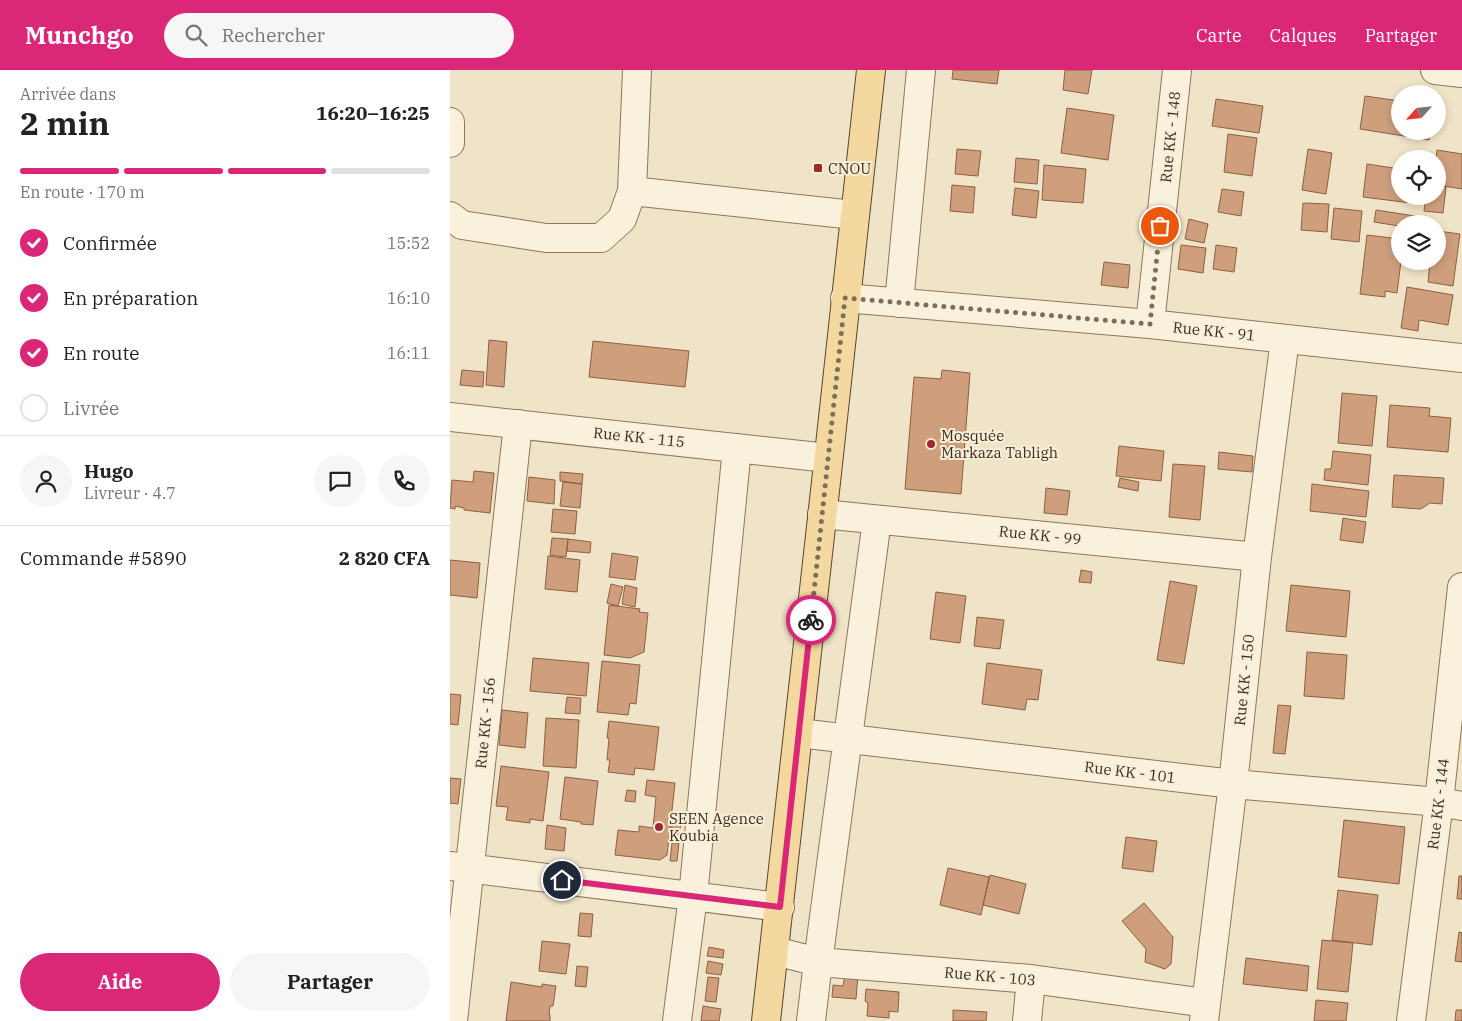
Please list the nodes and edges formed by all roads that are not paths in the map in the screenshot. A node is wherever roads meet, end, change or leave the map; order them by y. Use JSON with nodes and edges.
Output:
{"nodes":[{"id":1,"x":637,"y":70,"type":"edge"},
{"id":2,"x":871,"y":70,"type":"edge"},
{"id":3,"x":921,"y":70,"type":"edge"},
{"id":4,"x":1177,"y":70,"type":"edge"},
{"id":5,"x":1434,"y":70,"type":"edge"},
{"id":6,"x":1462,"y":73,"type":"edge"},
{"id":7,"x":450,"y":122,"type":"edge"},
{"id":8,"x":450,"y":143,"type":"edge"},
{"id":9,"x":632,"y":191,"type":"junction"},
{"id":10,"x":854,"y":215,"type":"junction"},
{"id":11,"x":450,"y":216,"type":"edge"},
{"id":12,"x":845,"y":298,"type":"junction"},
{"id":13,"x":899,"y":303,"type":"junction"},
{"id":14,"x":1150,"y":324,"type":"junction"},
{"id":15,"x":1285,"y":338,"type":"junction"},
{"id":16,"x":1462,"y":358,"type":"edge"},
{"id":17,"x":450,"y":417,"type":"edge"},
{"id":18,"x":518,"y":424,"type":"junction"},
{"id":19,"x":737,"y":448,"type":"junction"},
{"id":20,"x":828,"y":458,"type":"junction"},
{"id":21,"x":822,"y":514,"type":"junction"},
{"id":22,"x":877,"y":520,"type":"junction"},
{"id":23,"x":1258,"y":557,"type":"junction"},
{"id":24,"x":1462,"y":587,"type":"edge"},
{"id":25,"x":799,"y":733,"type":"junction"},
{"id":26,"x":848,"y":739,"type":"junction"},
{"id":27,"x":1233,"y":784,"type":"junction"},
{"id":28,"x":1450,"y":804,"type":"edge"},
{"id":29,"x":460,"y":868,"type":"edge"},
{"id":30,"x":693,"y":896,"type":"junction"},
{"id":31,"x":780,"y":907,"type":"junction"},
{"id":32,"x":774,"y":951,"type":"junction"},
{"id":33,"x":818,"y":962,"type":"junction"},
{"id":34,"x":1032,"y":979,"type":"junction"},
{"id":35,"x":1205,"y":1012,"type":"edge"},
{"id":36,"x":453,"y":1021,"type":"edge"},
{"id":37,"x":677,"y":1021,"type":"edge"},
{"id":38,"x":766,"y":1021,"type":"edge"},
{"id":39,"x":811,"y":1021,"type":"edge"},
{"id":40,"x":1027,"y":1021,"type":"edge"},
{"id":41,"x":1411,"y":1021,"type":"edge"}],
"edges":[{"from":1,"to":9,"type":"street"},
{"from":2,"to":10,"type":"main road"},
{"from":3,"to":13,"type":"street"},
{"from":4,"to":14,"type":"street","name":"Rue KK - 148"},
{"from":5,"to":6,"type":"street"},
{"from":7,"to":8,"type":"street"},
{"from":9,"to":10,"type":"street"},
{"from":9,"to":11,"type":"street"},
{"from":10,"to":12,"type":"main road"},
{"from":12,"to":13,"type":"street","name":"Rue KK - 91"},
{"from":12,"to":20,"type":"main road"},
{"from":13,"to":14,"type":"street","name":"Rue KK - 91"},
{"from":14,"to":15,"type":"street","name":"Rue KK - 91"},
{"from":15,"to":16,"type":"street","name":"Rue KK - 91"},
{"from":15,"to":23,"type":"street","name":"Rue KK - 150"},
{"from":17,"to":18,"type":"street","name":"Rue KK - 115"},
{"from":18,"to":19,"type":"street","name":"Rue KK - 115"},
{"from":18,"to":29,"type":"street","name":"Rue KK - 156"},
{"from":19,"to":20,"type":"street","name":"Rue KK - 115"},
{"from":19,"to":30,"type":"street"},
{"from":20,"to":21,"type":"main road"},
{"from":21,"to":22,"type":"street","name":"Rue KK - 99"},
{"from":21,"to":25,"type":"main road"},
{"from":22,"to":23,"type":"street","name":"Rue KK - 99"},
{"from":22,"to":26,"type":"street"},
{"from":23,"to":27,"type":"street","name":"Rue KK - 150"},
{"from":24,"to":28,"type":"street","name":"Rue KK - 144"},
{"from":25,"to":26,"type":"street","name":"Rue KK - 101"},
{"from":25,"to":31,"type":"main road"},
{"from":26,"to":27,"type":"street","name":"Rue KK - 101"},
{"from":26,"to":33,"type":"street"},
{"from":27,"to":28,"type":"street","name":"Rue KK - 101"},
{"from":27,"to":35,"type":"street","name":"Rue KK - 150"},
{"from":28,"to":41,"type":"street","name":"Rue KK - 144"},
{"from":29,"to":30,"type":"street"},
{"from":29,"to":36,"type":"street","name":"Rue KK - 156"},
{"from":30,"to":31,"type":"street"},
{"from":30,"to":37,"type":"street"},
{"from":31,"to":32,"type":"main road"},
{"from":32,"to":33,"type":"street","name":"Rue KK - 103"},
{"from":32,"to":38,"type":"main road"},
{"from":33,"to":34,"type":"street","name":"Rue KK - 103"},
{"from":33,"to":39,"type":"street"},
{"from":34,"to":35,"type":"street","name":"Rue KK - 103"},
{"from":34,"to":40,"type":"street"}]}
